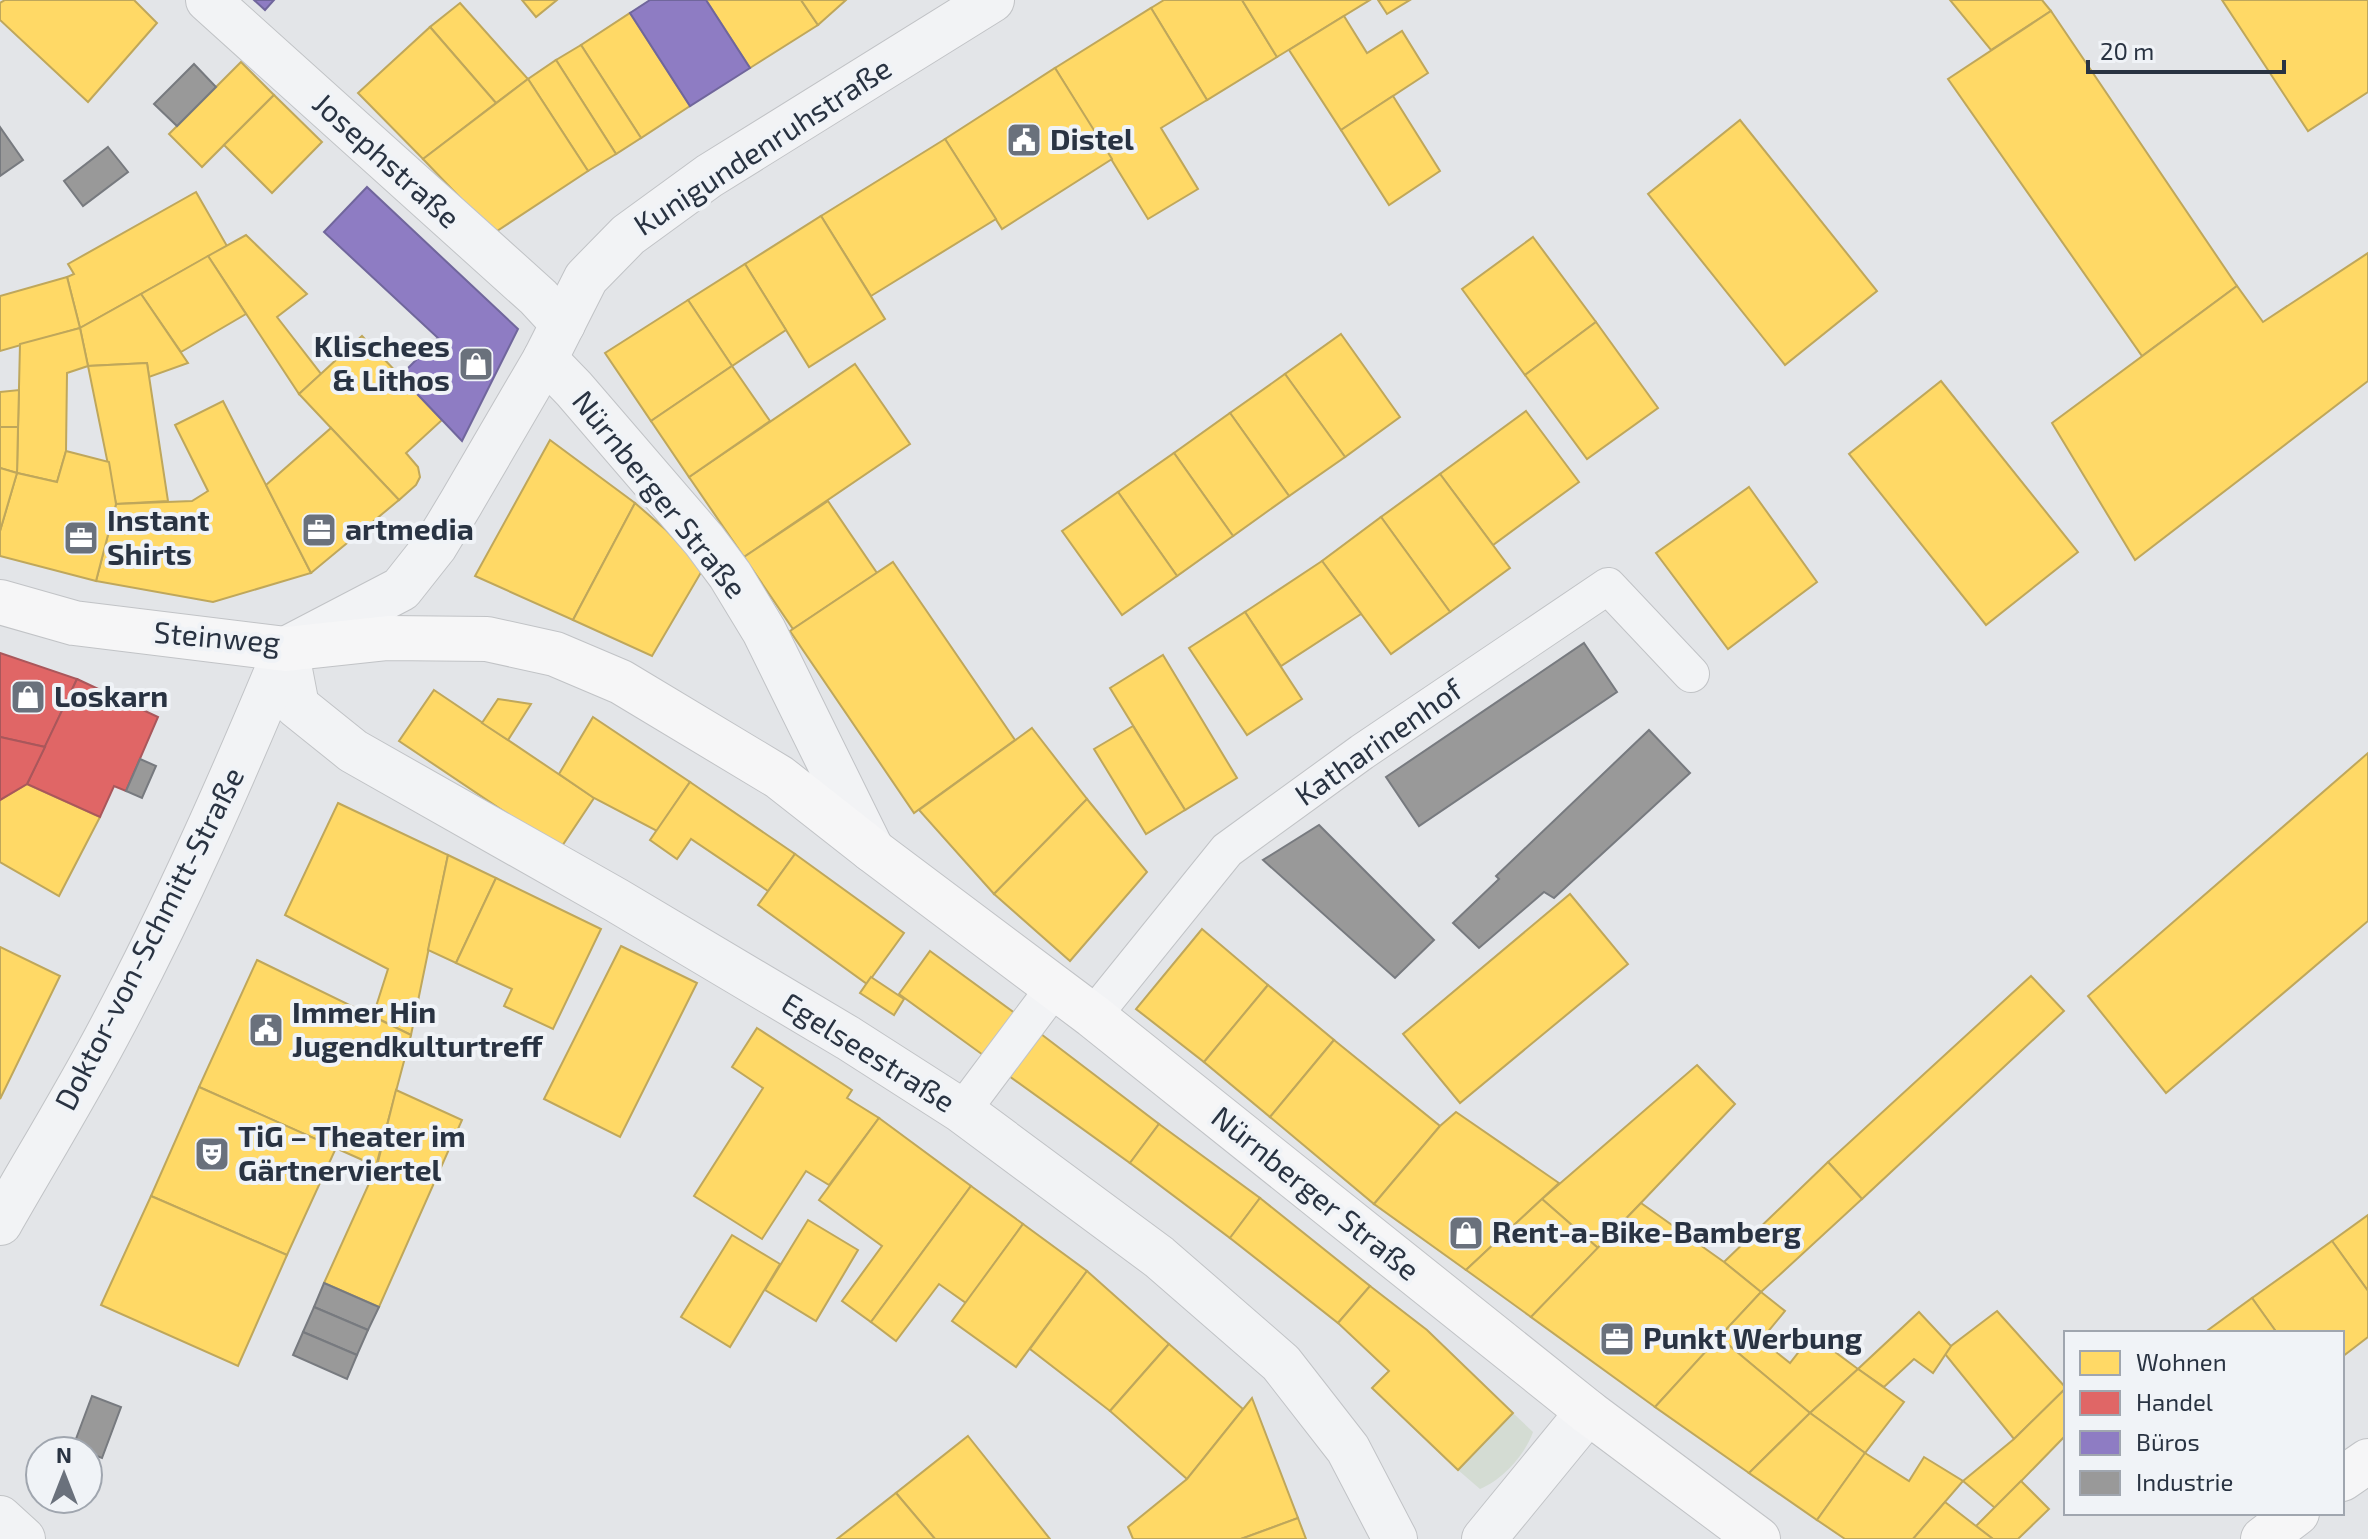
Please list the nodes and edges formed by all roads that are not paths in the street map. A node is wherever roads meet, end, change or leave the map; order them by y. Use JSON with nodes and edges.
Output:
{"nodes":[{"id":1,"x":208,"y":0,"type":"edge"},
{"id":2,"x":964,"y":7,"type":"edge"},
{"id":3,"x":554,"y":342,"type":"junction"},
{"id":4,"x":0,"y":602,"type":"edge"},
{"id":5,"x":286,"y":649,"type":"junction"},
{"id":6,"x":1691,"y":674,"type":"dead end"},
{"id":7,"x":872,"y":850,"type":"junction"},
{"id":8,"x":1055,"y":987,"type":"junction"},
{"id":9,"x":1093,"y":1016,"type":"junction"},
{"id":10,"x":962,"y":1111,"type":"junction"},
{"id":11,"x":0,"y":1223,"type":"edge"},
{"id":12,"x":1588,"y":1412,"type":"junction"},
{"id":13,"x":2368,"y":1461,"type":"edge"},
{"id":14,"x":2344,"y":1478,"type":"edge"},
{"id":15,"x":2294,"y":1515,"type":"edge"},
{"id":16,"x":0,"y":1518,"type":"edge"},
{"id":17,"x":23,"y":1539,"type":"edge"},
{"id":18,"x":1395,"y":1539,"type":"edge"},
{"id":19,"x":1484,"y":1539,"type":"edge"},
{"id":20,"x":1758,"y":1539,"type":"edge"},
{"id":21,"x":2263,"y":1539,"type":"edge"}],
"edges":[{"from":1,"to":3,"type":"street","name":"Josephstraße"},
{"from":2,"to":3,"type":"street","name":"Kunigundenruhstraße"},
{"from":3,"to":5,"type":"street","name":"Steinweg"},
{"from":3,"to":7,"type":"street","name":"Nürnberger Straße"},
{"from":4,"to":5,"type":"street","name":"Steinweg"},
{"from":5,"to":7,"type":"street","name":"Nürnberger Straße"},
{"from":5,"to":10,"type":"street","name":"Egelseestraße"},
{"from":5,"to":11,"type":"street","name":"Doktor-von-Schmitt-Straße"},
{"from":6,"to":9,"type":"lane","name":"Katharinenhof"},
{"from":7,"to":8,"type":"street","name":"Nürnberger Straße"},
{"from":8,"to":9,"type":"street","name":"Nürnberger Straße"},
{"from":8,"to":10,"type":"lane"},
{"from":9,"to":12,"type":"street","name":"Nürnberger Straße"},
{"from":10,"to":18,"type":"street","name":"Egelseestraße"},
{"from":12,"to":19,"type":"street"},
{"from":12,"to":20,"type":"street","name":"Nürnberger Straße"},
{"from":13,"to":14,"type":"street"},
{"from":15,"to":21,"type":"street"},
{"from":16,"to":17,"type":"street"}]}
